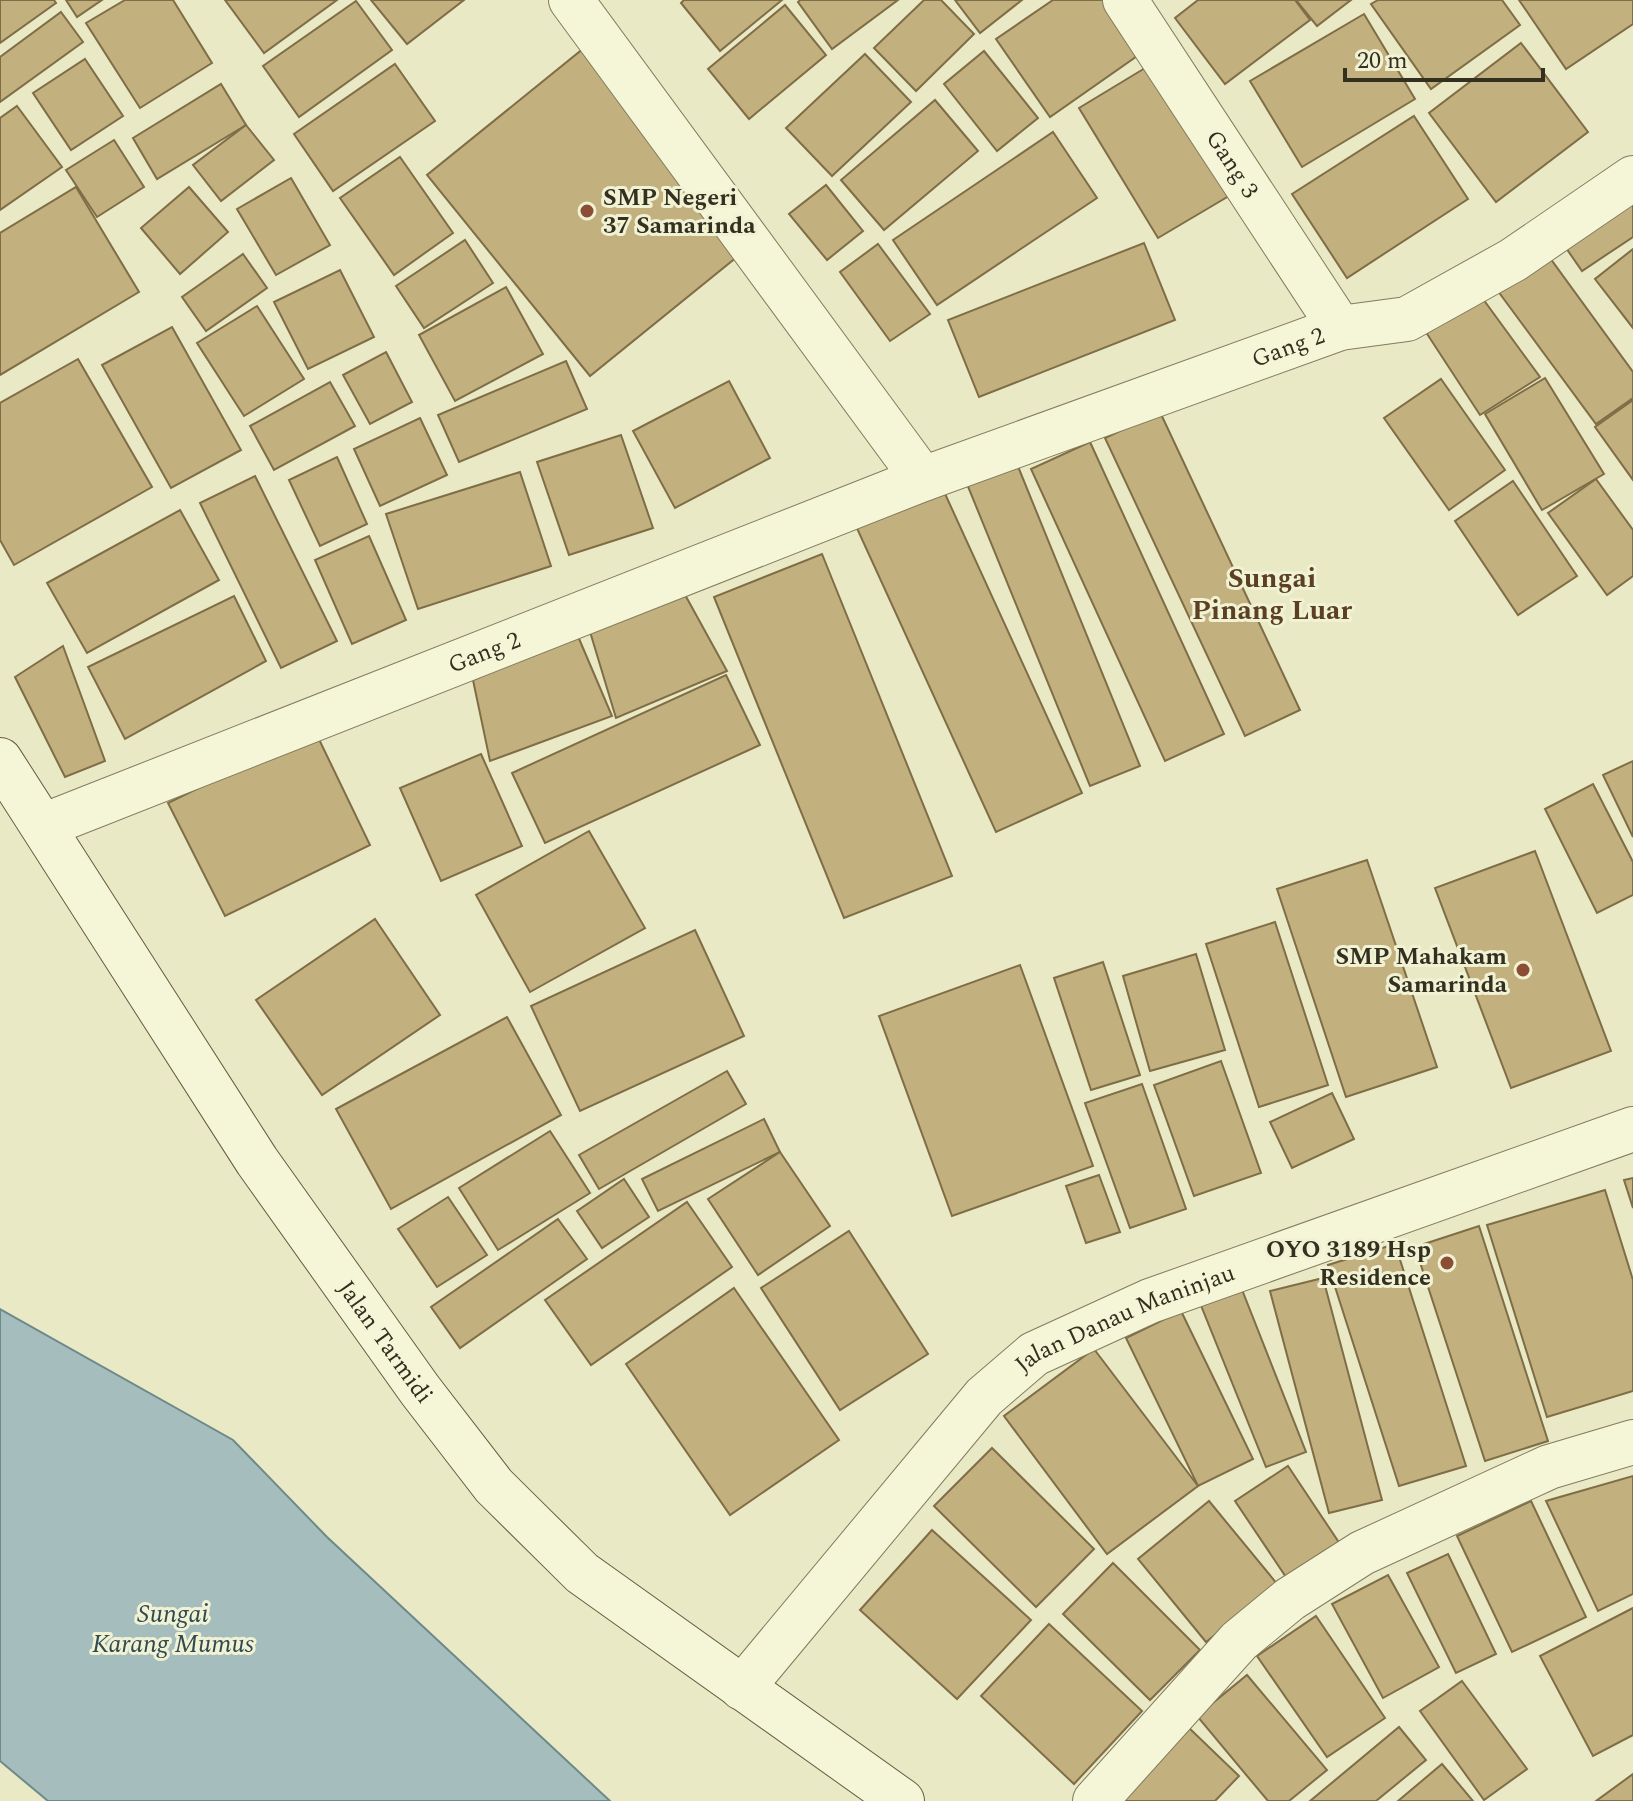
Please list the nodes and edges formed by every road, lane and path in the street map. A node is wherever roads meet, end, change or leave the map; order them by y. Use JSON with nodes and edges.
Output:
{"nodes":[{"id":1,"x":571,"y":0,"type":"edge"},
{"id":2,"x":1125,"y":0,"type":"edge"},
{"id":3,"x":1633,"y":178,"type":"edge"},
{"id":4,"x":1340,"y":328,"type":"junction"},
{"id":5,"x":923,"y":479,"type":"junction"},
{"id":6,"x":0,"y":760,"type":"edge"},
{"id":7,"x":43,"y":826,"type":"junction"},
{"id":8,"x":1633,"y":1129,"type":"edge"},
{"id":9,"x":1633,"y":1442,"type":"edge"},
{"id":10,"x":742,"y":1688,"type":"junction"},
{"id":11,"x":902,"y":1801,"type":"edge"},
{"id":12,"x":1095,"y":1801,"type":"edge"}],
"edges":[{"from":1,"to":5,"type":"street"},
{"from":2,"to":4,"type":"street","name":"Gang 3"},
{"from":3,"to":4,"type":"street","name":"Gang 2"},
{"from":4,"to":5,"type":"street","name":"Gang 2"},
{"from":5,"to":7,"type":"street","name":"Gang 2"},
{"from":6,"to":7,"type":"street","name":"Jalan Tarmidi"},
{"from":7,"to":10,"type":"street","name":"Jalan Tarmidi"},
{"from":8,"to":10,"type":"street","name":"Jalan Danau Maninjau"},
{"from":9,"to":12,"type":"street"},
{"from":10,"to":11,"type":"street","name":"Jalan Tarmidi"}]}
